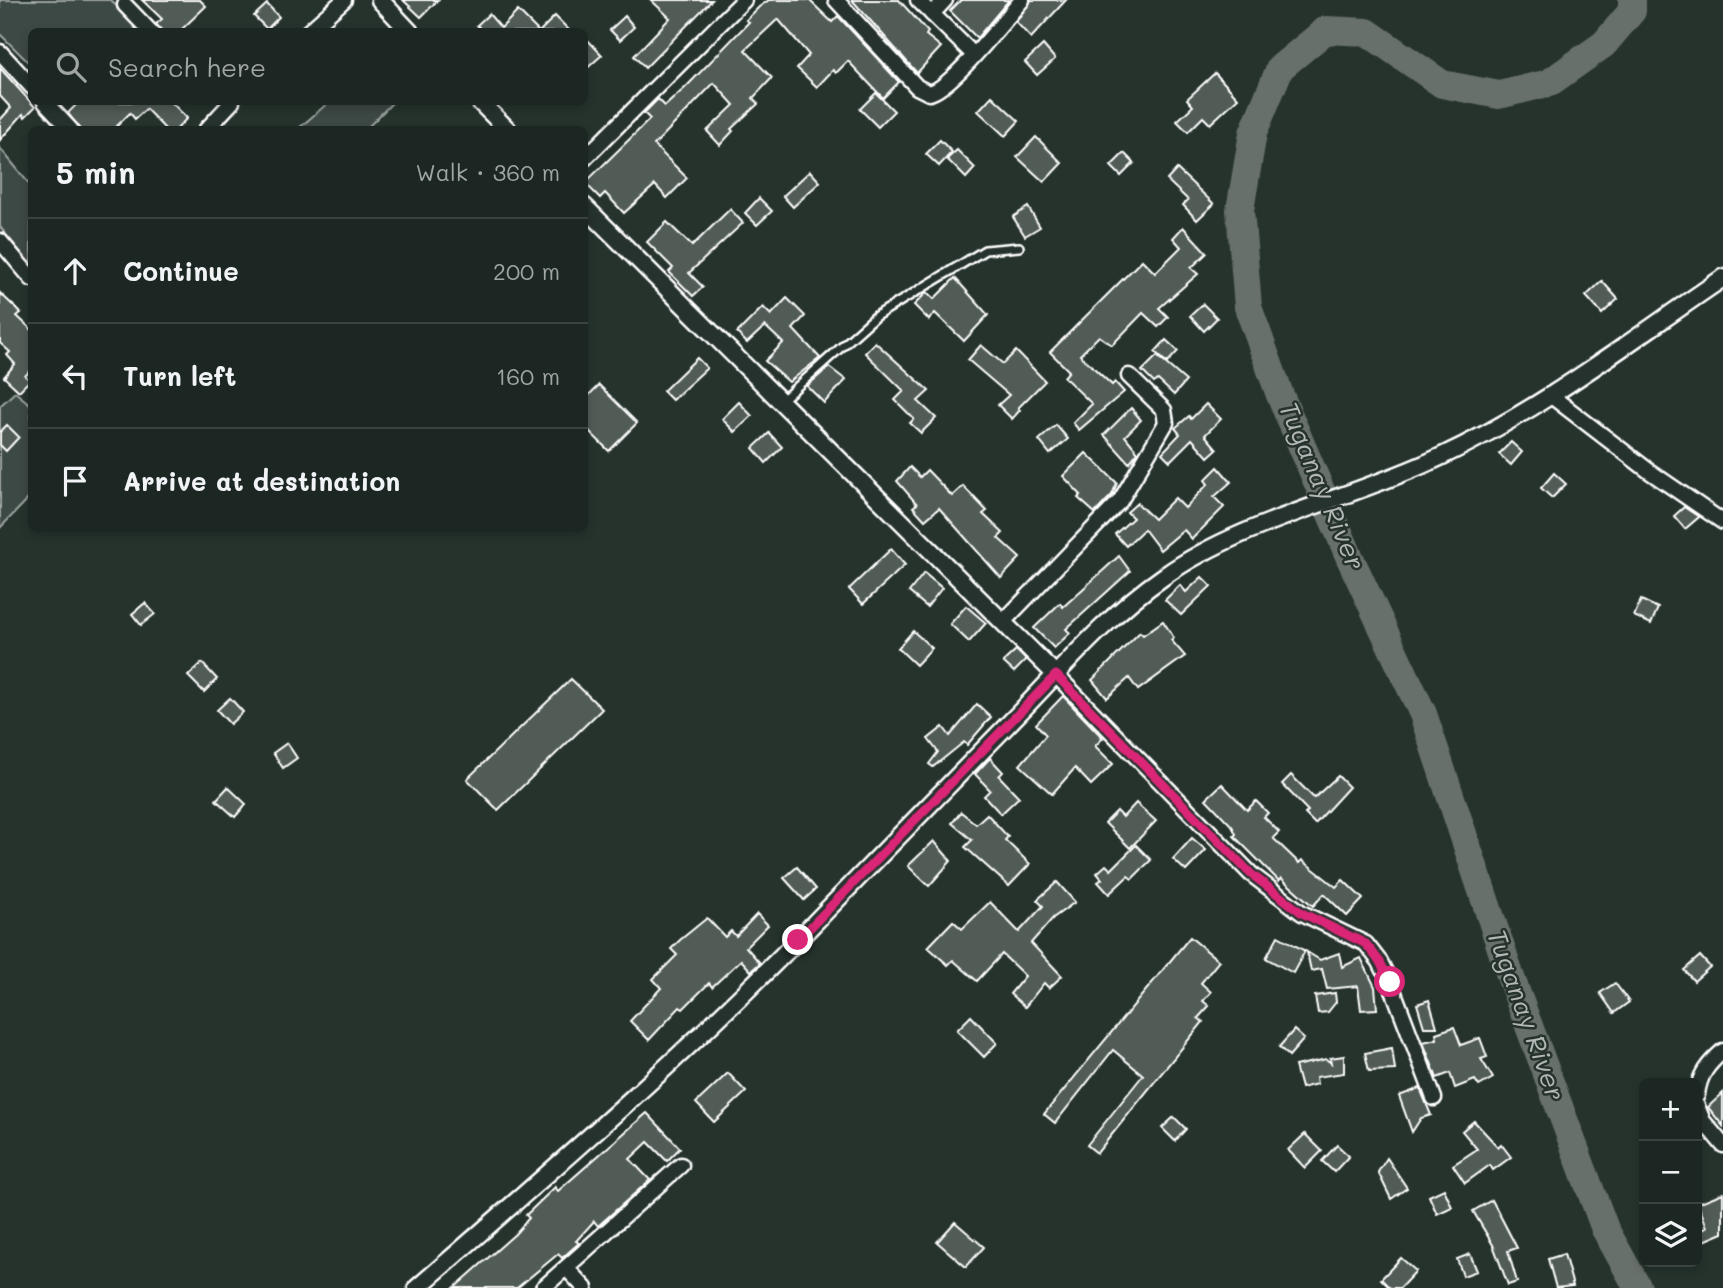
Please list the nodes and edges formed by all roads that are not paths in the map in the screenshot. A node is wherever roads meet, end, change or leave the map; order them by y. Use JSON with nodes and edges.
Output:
{"nodes":[{"id":1,"x":344,"y":0,"type":"edge"},
{"id":2,"x":380,"y":0,"type":"edge"},
{"id":3,"x":744,"y":0,"type":"edge"},
{"id":4,"x":836,"y":0,"type":"edge"},
{"id":5,"x":918,"y":0,"type":"edge"},
{"id":6,"x":944,"y":0,"type":"edge"},
{"id":7,"x":1022,"y":0,"type":"edge"},
{"id":8,"x":125,"y":5,"type":"dead end"},
{"id":9,"x":932,"y":14,"type":"junction"},
{"id":10,"x":147,"y":28,"type":"edge"},
{"id":11,"x":312,"y":28,"type":"edge"},
{"id":12,"x":406,"y":28,"type":"edge"},
{"id":13,"x":0,"y":52,"type":"edge"},
{"id":14,"x":974,"y":55,"type":"junction"},
{"id":15,"x":28,"y":83,"type":"edge"},
{"id":16,"x":48,"y":105,"type":"edge"},
{"id":17,"x":224,"y":105,"type":"edge"},
{"id":18,"x":483,"y":105,"type":"edge"},
{"id":19,"x":67,"y":126,"type":"edge"},
{"id":20,"x":209,"y":126,"type":"edge"},
{"id":21,"x":504,"y":126,"type":"edge"},
{"id":22,"x":588,"y":155,"type":"edge"},
{"id":23,"x":588,"y":210,"type":"edge"},
{"id":24,"x":0,"y":241,"type":"edge"},
{"id":25,"x":1019,"y":247,"type":"dead end"},
{"id":26,"x":28,"y":274,"type":"edge"},
{"id":27,"x":1723,"y":278,"type":"edge"},
{"id":28,"x":1129,"y":376,"type":"dead end"},
{"id":29,"x":1550,"y":395,"type":"junction"},
{"id":30,"x":780,"y":401,"type":"junction"},
{"id":31,"x":1723,"y":522,"type":"edge"},
{"id":32,"x":1004,"y":621,"type":"junction"},
{"id":33,"x":1056,"y":675,"type":"junction"},
{"id":34,"x":1723,"y":1051,"type":"edge"},
{"id":35,"x":1700,"y":1078,"type":"edge"},
{"id":36,"x":1434,"y":1098,"type":"dead end"},
{"id":37,"x":1702,"y":1118,"type":"edge"},
{"id":38,"x":1723,"y":1145,"type":"edge"},
{"id":39,"x":681,"y":1165,"type":"dead end"},
{"id":40,"x":566,"y":1268,"type":"junction"},
{"id":41,"x":417,"y":1288,"type":"edge"},
{"id":42,"x":543,"y":1288,"type":"edge"},
{"id":43,"x":585,"y":1288,"type":"edge"}],
"edges":[{"from":1,"to":11,"type":"street"},
{"from":2,"to":12,"type":"street"},
{"from":3,"to":22,"type":"street"},
{"from":4,"to":14,"type":"street"},
{"from":5,"to":9,"type":"street"},
{"from":6,"to":9,"type":"street"},
{"from":7,"to":14,"type":"street"},
{"from":8,"to":10,"type":"street"},
{"from":9,"to":14,"type":"street"},
{"from":13,"to":15,"type":"street"},
{"from":16,"to":19,"type":"street"},
{"from":17,"to":20,"type":"street"},
{"from":18,"to":21,"type":"street"},
{"from":23,"to":30,"type":"street"},
{"from":24,"to":26,"type":"street"},
{"from":25,"to":30,"type":"lane"},
{"from":27,"to":29,"type":"street"},
{"from":28,"to":32,"type":"street"},
{"from":29,"to":31,"type":"street"},
{"from":29,"to":33,"type":"street"},
{"from":30,"to":32,"type":"street"},
{"from":32,"to":33,"type":"street"},
{"from":33,"to":36,"type":"street"},
{"from":33,"to":41,"type":"street"},
{"from":34,"to":35,"type":"street"},
{"from":37,"to":38,"type":"street"},
{"from":39,"to":40,"type":"street"},
{"from":40,"to":42,"type":"street"},
{"from":40,"to":43,"type":"street"}]}
